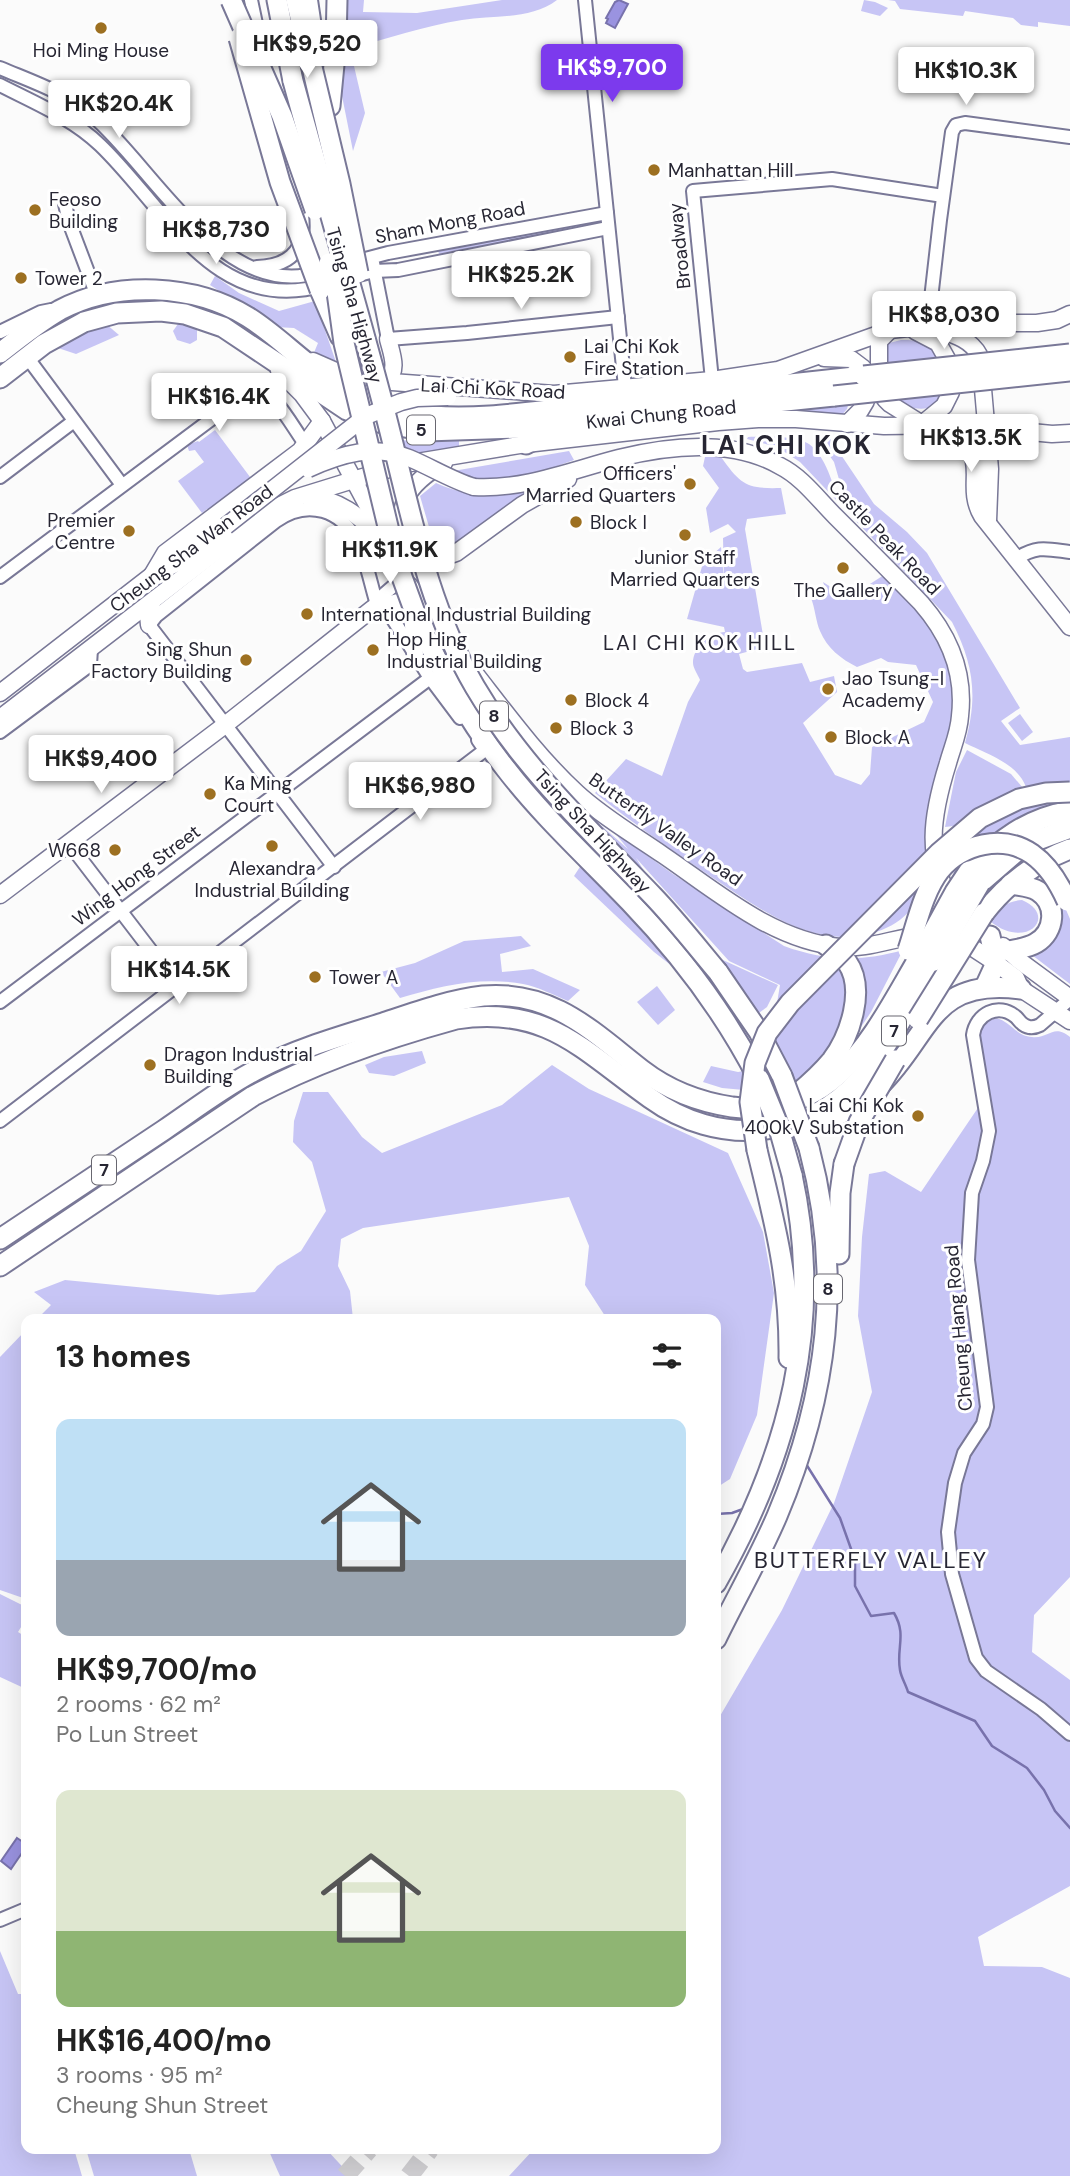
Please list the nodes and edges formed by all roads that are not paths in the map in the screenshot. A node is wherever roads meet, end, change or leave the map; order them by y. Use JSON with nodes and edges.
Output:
{"nodes":[{"id":1,"x":230,"y":0,"type":"edge"},
{"id":2,"x":251,"y":0,"type":"edge"},
{"id":3,"x":277,"y":0,"type":"edge"},
{"id":4,"x":296,"y":0,"type":"edge"},
{"id":5,"x":311,"y":0,"type":"edge"},
{"id":6,"x":337,"y":0,"type":"edge"},
{"id":7,"x":585,"y":0,"type":"edge"},
{"id":8,"x":0,"y":68,"type":"edge"},
{"id":9,"x":0,"y":85,"type":"edge"},
{"id":10,"x":330,"y":106,"type":"junction"},
{"id":11,"x":1070,"y":137,"type":"edge"},
{"id":12,"x":943,"y":196,"type":"junction"},
{"id":13,"x":65,"y":204,"type":"dead end"},
{"id":14,"x":607,"y":213,"type":"junction"},
{"id":15,"x":608,"y":228,"type":"junction"},
{"id":16,"x":371,"y":256,"type":"junction"},
{"id":17,"x":253,"y":267,"type":"junction"},
{"id":18,"x":374,"y":271,"type":"junction"},
{"id":19,"x":345,"y":272,"type":"junction"},
{"id":20,"x":97,"y":296,"type":"junction"},
{"id":21,"x":61,"y":309,"type":"junction"},
{"id":22,"x":1070,"y":314,"type":"edge"},
{"id":23,"x":618,"y":317,"type":"junction"},
{"id":24,"x":928,"y":326,"type":"junction"},
{"id":25,"x":898,"y":329,"type":"junction"},
{"id":26,"x":0,"y":332,"type":"edge"},
{"id":27,"x":388,"y":339,"type":"junction"},
{"id":28,"x":0,"y":353,"type":"edge"},
{"id":29,"x":1070,"y":354,"type":"edge"},
{"id":30,"x":979,"y":355,"type":"dead end"},
{"id":31,"x":27,"y":357,"type":"junction"},
{"id":32,"x":269,"y":358,"type":"junction"},
{"id":33,"x":814,"y":358,"type":"junction"},
{"id":34,"x":302,"y":359,"type":"junction"},
{"id":35,"x":947,"y":359,"type":"dead end"},
{"id":36,"x":1070,"y":371,"type":"edge"},
{"id":37,"x":0,"y":378,"type":"edge"},
{"id":38,"x":712,"y":380,"type":"junction"},
{"id":39,"x":625,"y":387,"type":"junction"},
{"id":40,"x":833,"y":388,"type":"junction"},
{"id":41,"x":383,"y":389,"type":"junction"},
{"id":42,"x":983,"y":389,"type":"dead end"},
{"id":43,"x":951,"y":392,"type":"dead end"},
{"id":44,"x":885,"y":399,"type":"dead end"},
{"id":45,"x":554,"y":401,"type":"junction"},
{"id":46,"x":866,"y":401,"type":"dead end"},
{"id":47,"x":530,"y":402,"type":"joint"},
{"id":48,"x":616,"y":419,"type":"junction"},
{"id":49,"x":74,"y":421,"type":"junction"},
{"id":50,"x":321,"y":421,"type":"junction"},
{"id":51,"x":847,"y":424,"type":"junction"},
{"id":52,"x":926,"y":424,"type":"junction"},
{"id":53,"x":986,"y":427,"type":"junction"},
{"id":54,"x":1070,"y":433,"type":"edge"},
{"id":55,"x":526,"y":444,"type":"junction"},
{"id":56,"x":306,"y":445,"type":"junction"},
{"id":57,"x":455,"y":455,"type":"junction"},
{"id":58,"x":593,"y":466,"type":"junction"},
{"id":59,"x":0,"y":477,"type":"edge"},
{"id":60,"x":353,"y":480,"type":"junction"},
{"id":61,"x":282,"y":484,"type":"junction"},
{"id":62,"x":122,"y":485,"type":"junction"},
{"id":63,"x":301,"y":503,"type":"junction"},
{"id":64,"x":988,"y":521,"type":"junction"},
{"id":65,"x":388,"y":544,"type":"junction"},
{"id":66,"x":1070,"y":552,"type":"edge"},
{"id":67,"x":1016,"y":559,"type":"junction"},
{"id":68,"x":151,"y":576,"type":"junction"},
{"id":69,"x":0,"y":577,"type":"edge"},
{"id":70,"x":404,"y":577,"type":"junction"},
{"id":71,"x":417,"y":597,"type":"junction"},
{"id":72,"x":152,"y":603,"type":"junction"},
{"id":73,"x":377,"y":606,"type":"junction"},
{"id":74,"x":149,"y":625,"type":"junction"},
{"id":75,"x":1070,"y":627,"type":"edge"},
{"id":76,"x":91,"y":649,"type":"junction"},
{"id":77,"x":415,"y":654,"type":"junction"},
{"id":78,"x":430,"y":678,"type":"junction"},
{"id":79,"x":0,"y":693,"type":"edge"},
{"id":80,"x":0,"y":718,"type":"edge"},
{"id":81,"x":226,"y":725,"type":"junction"},
{"id":82,"x":0,"y":732,"type":"edge"},
{"id":83,"x":1070,"y":792,"type":"edge"},
{"id":84,"x":277,"y":794,"type":"junction"},
{"id":85,"x":1070,"y":811,"type":"edge"},
{"id":86,"x":1070,"y":828,"type":"edge"},
{"id":87,"x":1070,"y":849,"type":"edge"},
{"id":88,"x":60,"y":850,"type":"junction"},
{"id":89,"x":334,"y":867,"type":"junction"},
{"id":90,"x":938,"y":872,"type":"junction"},
{"id":91,"x":975,"y":877,"type":"junction"},
{"id":92,"x":1011,"y":884,"type":"junction"},
{"id":93,"x":0,"y":895,"type":"edge"},
{"id":94,"x":1069,"y":905,"type":"edge"},
{"id":95,"x":120,"y":911,"type":"junction"},
{"id":96,"x":990,"y":936,"type":"joint"},
{"id":97,"x":876,"y":944,"type":"junction"},
{"id":98,"x":826,"y":945,"type":"junction"},
{"id":99,"x":921,"y":955,"type":"junction"},
{"id":100,"x":1003,"y":957,"type":"junction"},
{"id":101,"x":178,"y":986,"type":"junction"},
{"id":102,"x":985,"y":987,"type":"junction"},
{"id":103,"x":1021,"y":989,"type":"junction"},
{"id":104,"x":1070,"y":999,"type":"edge"},
{"id":105,"x":0,"y":1002,"type":"edge"},
{"id":106,"x":1064,"y":1016,"type":"edge"},
{"id":107,"x":783,"y":1106,"type":"junction"},
{"id":108,"x":1,"y":1117,"type":"edge"},
{"id":109,"x":796,"y":1122,"type":"junction"},
{"id":110,"x":0,"y":1239,"type":"edge"},
{"id":111,"x":0,"y":1266,"type":"edge"},
{"id":112,"x":808,"y":1430,"type":"junction"},
{"id":113,"x":781,"y":1439,"type":"junction"},
{"id":114,"x":721,"y":1574,"type":"edge"},
{"id":115,"x":721,"y":1629,"type":"edge"},
{"id":116,"x":1068,"y":1729,"type":"edge"},
{"id":117,"x":21,"y":1911,"type":"edge"},
{"id":118,"x":0,"y":1920,"type":"edge"}],
"edges":[{"from":1,"to":113,"type":"highway","name":"Tsing Sha Highway","number":"8","bridge":true},
{"from":2,"to":17,"type":"street"},
{"from":3,"to":41,"type":"highway","name":"Tsing Sha Highway","number":"8","bridge":true},
{"from":4,"to":41,"type":"highway","bridge":true},
{"from":5,"to":10,"type":"street"},
{"from":6,"to":10,"type":"highway"},
{"from":7,"to":14,"type":"street"},
{"from":8,"to":17,"type":"street","name":"Sham Mong Road"},
{"from":9,"to":19,"type":"street","name":"Sham Mong Road"},
{"from":10,"to":19,"type":"street"},
{"from":11,"to":12,"type":"street"},
{"from":12,"to":24,"type":"street"},
{"from":12,"to":38,"type":"street","name":"Broadway"},
{"from":13,"to":20,"type":"street"},
{"from":14,"to":15,"type":"street"},
{"from":14,"to":16,"type":"street","name":"Sham Mong Road"},
{"from":15,"to":18,"type":"street","name":"Sham Mong Road"},
{"from":15,"to":23,"type":"street"},
{"from":16,"to":18,"type":"street"},
{"from":16,"to":19,"type":"street","name":"Sham Mong Road"},
{"from":17,"to":19,"type":"street","name":"Sham Mong Road"},
{"from":18,"to":19,"type":"street","name":"Sham Mong Road"},
{"from":18,"to":27,"type":"street"},
{"from":20,"to":21,"type":"highway","name":"Lai Chi Kok Road","number":"5"},
{"from":20,"to":34,"type":"highway","name":"Lai Chi Kok Road","number":"5"},
{"from":21,"to":26,"type":"street","name":"Lai Chi Kok Road"},
{"from":21,"to":28,"type":"highway","name":"Lai Chi Kok Road","number":"5"},
{"from":22,"to":24,"type":"main road","name":"Lai Chi Kok Road"},
{"from":23,"to":27,"type":"street"},
{"from":23,"to":39,"type":"street"},
{"from":24,"to":25,"type":"main road","name":"Lai Chi Kok Road"},
{"from":24,"to":30,"type":"main road"},
{"from":25,"to":33,"type":"main road","name":"Lai Chi Kok Road"},
{"from":25,"to":33,"type":"main road"},
{"from":25,"to":35,"type":"main road"},
{"from":27,"to":41,"type":"main road"},
{"from":29,"to":40,"type":"highway","name":"Kwai Chung Road","number":"5","bridge":true},
{"from":31,"to":32,"type":"highway","number":"5"},
{"from":31,"to":37,"type":"highway","number":"5"},
{"from":31,"to":49,"type":"street"},
{"from":32,"to":48,"type":"highway","name":"Kwai Chung Road","number":"5"},
{"from":32,"to":50,"type":"main road","name":"Butterfly Valley Road"},
{"from":33,"to":38,"type":"main road","name":"Lai Chi Kok Road"},
{"from":34,"to":41,"type":"main road","name":"Lai Chi Kok Road"},
{"from":34,"to":45,"type":"highway","name":"Kwai Chung Road","number":"5"},
{"from":36,"to":40,"type":"highway","name":"Kwai Chung Road","number":"5","bridge":true},
{"from":38,"to":39,"type":"main road","name":"Lai Chi Kok Road"},
{"from":39,"to":45,"type":"main road","name":"Lai Chi Kok Road"},
{"from":40,"to":45,"type":"highway","name":"Kwai Chung Road","number":"5"},
{"from":40,"to":48,"type":"highway","name":"Kwai Chung Road","number":"5"},
{"from":41,"to":45,"type":"main road","name":"Lai Chi Kok Road"},
{"from":41,"to":112,"type":"highway","name":"Tsing Sha Highway","number":"8","bridge":true},
{"from":42,"to":53,"type":"main road"},
{"from":43,"to":52,"type":"main road"},
{"from":44,"to":52,"type":"main road"},
{"from":45,"to":47,"type":"highway"},
{"from":46,"to":51,"type":"main road"},
{"from":47,"to":61,"type":"main road","name":"Cheung Sha Wan Road","bridge":true},
{"from":48,"to":55,"type":"highway"},
{"from":49,"to":59,"type":"street"},
{"from":49,"to":62,"type":"street"},
{"from":50,"to":56,"type":"main road","name":"Cheung Sha Wan Road"},
{"from":50,"to":60,"type":"main road","name":"Butterfly Valley Road"},
{"from":51,"to":52,"type":"main road","name":"Cheung Sha Wan Road"},
{"from":51,"to":55,"type":"main road","name":"Cheung Sha Wan Road"},
{"from":52,"to":53,"type":"main road","name":"Cheung Sha Wan Road"},
{"from":52,"to":64,"type":"main road"},
{"from":53,"to":54,"type":"main road","name":"Cheung Sha Wan Road"},
{"from":53,"to":64,"type":"main road"},
{"from":55,"to":57,"type":"main road","name":"Cheung Sha Wan Road"},
{"from":56,"to":62,"type":"street"},
{"from":56,"to":63,"type":"main road"},
{"from":56,"to":68,"type":"main road","name":"Cheung Sha Wan Road"},
{"from":57,"to":58,"type":"main road"},
{"from":57,"to":60,"type":"main road","name":"Cheung Sha Wan Road"},
{"from":58,"to":61,"type":"main road","name":"Castle Peak Road","bridge":true},
{"from":58,"to":90,"type":"main road","name":"Castle Peak Road"},
{"from":60,"to":63,"type":"main road","name":"Cheung Sha Wan Road"},
{"from":60,"to":65,"type":"main road","name":"Butterfly Valley Road"},
{"from":61,"to":68,"type":"main road","name":"Cheung Sha Wan Road","bridge":true},
{"from":62,"to":69,"type":"street"},
{"from":63,"to":65,"type":"main road"},
{"from":63,"to":72,"type":"main road","name":"Cheung Sha Wan Road"},
{"from":63,"to":73,"type":"street"},
{"from":63,"to":74,"type":"street","name":"Cheung Sha Wan Road"},
{"from":64,"to":67,"type":"main road"},
{"from":65,"to":70,"type":"main road","name":"Butterfly Valley Road"},
{"from":66,"to":67,"type":"street"},
{"from":67,"to":75,"type":"main road"},
{"from":68,"to":79,"type":"main road","name":"Cheung Sha Wan Road"},
{"from":70,"to":71,"type":"main road","name":"Butterfly Valley Road"},
{"from":70,"to":73,"type":"street"},
{"from":71,"to":73,"type":"main road"},
{"from":71,"to":77,"type":"main road"},
{"from":71,"to":98,"type":"main road","name":"Butterfly Valley Road"},
{"from":72,"to":74,"type":"main road"},
{"from":72,"to":76,"type":"main road","name":"Cheung Sha Wan Road"},
{"from":73,"to":77,"type":"street"},
{"from":73,"to":81,"type":"main road"},
{"from":74,"to":81,"type":"street"},
{"from":76,"to":80,"type":"main road","name":"Cheung Sha Wan Road"},
{"from":76,"to":82,"type":"street","name":"Cheung Sha Wan Road"},
{"from":77,"to":78,"type":"street"},
{"from":78,"to":84,"type":"street","name":"Wing Hong Street"},
{"from":78,"to":89,"type":"street"},
{"from":81,"to":84,"type":"street"},
{"from":81,"to":88,"type":"main road"},
{"from":83,"to":113,"type":"highway","bridge":true},
{"from":84,"to":89,"type":"street"},
{"from":84,"to":95,"type":"street","name":"Wing Hong Street"},
{"from":85,"to":91,"type":"highway","number":"7"},
{"from":86,"to":91,"type":"highway","number":"7"},
{"from":87,"to":92,"type":"highway"},
{"from":88,"to":93,"type":"main road"},
{"from":88,"to":95,"type":"street"},
{"from":89,"to":101,"type":"street"},
{"from":90,"to":96,"type":"main road"},
{"from":90,"to":97,"type":"main road"},
{"from":91,"to":99,"type":"highway","number":"7","bridge":true},
{"from":92,"to":100,"type":"highway"},
{"from":92,"to":112,"type":"highway","bridge":true},
{"from":94,"to":99,"type":"highway","bridge":true},
{"from":95,"to":101,"type":"street"},
{"from":95,"to":105,"type":"street","name":"Wing Hong Street"},
{"from":96,"to":100,"type":"highway"},
{"from":97,"to":98,"type":"main road","name":"Butterfly Valley Road"},
{"from":97,"to":100,"type":"main road"},
{"from":98,"to":107,"type":"highway"},
{"from":99,"to":107,"type":"highway","number":"7"},
{"from":99,"to":109,"type":"highway","number":"7"},
{"from":100,"to":102,"type":"highway"},
{"from":100,"to":103,"type":"main road"},
{"from":100,"to":104,"type":"main road"},
{"from":101,"to":108,"type":"street"},
{"from":102,"to":103,"type":"highway"},
{"from":102,"to":109,"type":"highway"},
{"from":103,"to":106,"type":"main road"},
{"from":104,"to":106,"type":"street","name":"Cheung Hang Road"},
{"from":106,"to":116,"type":"street","name":"Cheung Hang Road"},
{"from":107,"to":110,"type":"highway","number":"7","bridge":true},
{"from":109,"to":111,"type":"highway","number":"7"},
{"from":112,"to":115,"type":"highway","name":"Tsing Sha Highway","number":"8"},
{"from":113,"to":114,"type":"highway","name":"Tsing Sha Highway","number":"8"},
{"from":117,"to":118,"type":"street"}]}
